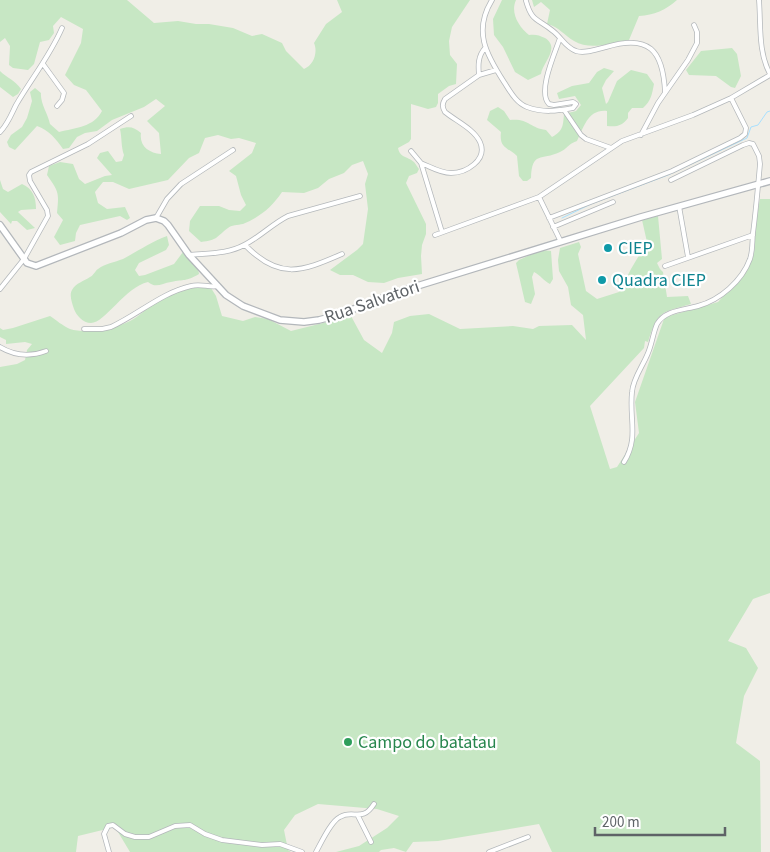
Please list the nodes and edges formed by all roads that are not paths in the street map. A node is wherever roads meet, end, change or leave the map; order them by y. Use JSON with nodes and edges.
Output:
{"nodes":[{"id":1,"x":492,"y":0,"type":"edge"},
{"id":2,"x":526,"y":0,"type":"edge"},
{"id":3,"x":759,"y":0,"type":"edge"},
{"id":4,"x":694,"y":25,"type":"dead end"},
{"id":5,"x":62,"y":28,"type":"dead end"},
{"id":6,"x":560,"y":38,"type":"junction"},
{"id":7,"x":485,"y":48,"type":"junction"},
{"id":8,"x":43,"y":64,"type":"junction"},
{"id":9,"x":496,"y":70,"type":"junction"},
{"id":10,"x":480,"y":75,"type":"junction"},
{"id":11,"x":770,"y":75,"type":"edge"},
{"id":12,"x":666,"y":92,"type":"junction"},
{"id":13,"x":731,"y":98,"type":"junction"},
{"id":14,"x":57,"y":106,"type":"dead end"},
{"id":15,"x":564,"y":110,"type":"junction"},
{"id":16,"x":131,"y":116,"type":"dead end"},
{"id":17,"x":0,"y":132,"type":"edge"},
{"id":18,"x":641,"y":135,"type":"junction"},
{"id":19,"x":611,"y":148,"type":"junction"},
{"id":20,"x":233,"y":150,"type":"dead end"},
{"id":21,"x":411,"y":151,"type":"dead end"},
{"id":22,"x":421,"y":163,"type":"junction"},
{"id":23,"x":671,"y":180,"type":"dead end"},
{"id":24,"x":770,"y":181,"type":"edge"},
{"id":25,"x":758,"y":183,"type":"junction"},
{"id":26,"x":360,"y":196,"type":"dead end"},
{"id":27,"x":539,"y":197,"type":"junction"},
{"id":28,"x":613,"y":202,"type":"dead end"},
{"id":29,"x":679,"y":206,"type":"junction"},
{"id":30,"x":156,"y":218,"type":"junction"},
{"id":31,"x":550,"y":218,"type":"junction"},
{"id":32,"x":0,"y":225,"type":"edge"},
{"id":33,"x":553,"y":226,"type":"junction"},
{"id":34,"x":442,"y":232,"type":"junction"},
{"id":35,"x":435,"y":235,"type":"dead end"},
{"id":36,"x":753,"y":235,"type":"junction"},
{"id":37,"x":561,"y":242,"type":"junction"},
{"id":38,"x":245,"y":245,"type":"junction"},
{"id":39,"x":190,"y":254,"type":"junction"},
{"id":40,"x":342,"y":254,"type":"dead end"},
{"id":41,"x":688,"y":257,"type":"junction"},
{"id":42,"x":24,"y":259,"type":"junction"},
{"id":43,"x":665,"y":266,"type":"dead end"},
{"id":44,"x":218,"y":286,"type":"junction"},
{"id":45,"x":0,"y":289,"type":"edge"},
{"id":46,"x":84,"y":329,"type":"dead end"},
{"id":47,"x":0,"y":346,"type":"edge"},
{"id":48,"x":46,"y":351,"type":"dead end"},
{"id":49,"x":624,"y":462,"type":"dead end"},
{"id":50,"x":374,"y":804,"type":"dead end"},
{"id":51,"x":358,"y":816,"type":"junction"},
{"id":52,"x":528,"y":837,"type":"dead end"},
{"id":53,"x":371,"y":842,"type":"dead end"},
{"id":54,"x":109,"y":852,"type":"edge"},
{"id":55,"x":302,"y":852,"type":"edge"},
{"id":56,"x":316,"y":852,"type":"edge"},
{"id":57,"x":489,"y":852,"type":"edge"}],
"edges":[{"from":1,"to":7,"type":"street"},
{"from":2,"to":6,"type":"street"},
{"from":3,"to":11,"type":"street"},
{"from":4,"to":12,"type":"street"},
{"from":5,"to":8,"type":"street"},
{"from":6,"to":12,"type":"street"},
{"from":6,"to":15,"type":"street"},
{"from":7,"to":9,"type":"street"},
{"from":7,"to":10,"type":"street"},
{"from":8,"to":14,"type":"street"},
{"from":8,"to":17,"type":"street"},
{"from":9,"to":10,"type":"street"},
{"from":9,"to":15,"type":"street"},
{"from":10,"to":22,"type":"street"},
{"from":11,"to":13,"type":"street"},
{"from":12,"to":18,"type":"street"},
{"from":13,"to":18,"type":"street"},
{"from":13,"to":31,"type":"street"},
{"from":15,"to":19,"type":"street"},
{"from":16,"to":42,"type":"street"},
{"from":18,"to":19,"type":"street"},
{"from":19,"to":27,"type":"street"},
{"from":20,"to":30,"type":"street"},
{"from":21,"to":22,"type":"street"},
{"from":22,"to":34,"type":"street"},
{"from":23,"to":25,"type":"street"},
{"from":24,"to":25,"type":"street","name":"Rua Salvatori"},
{"from":25,"to":29,"type":"street","name":"Rua Salvatori"},
{"from":25,"to":36,"type":"street"},
{"from":26,"to":38,"type":"street"},
{"from":27,"to":31,"type":"street"},
{"from":27,"to":34,"type":"street"},
{"from":28,"to":33,"type":"street"},
{"from":29,"to":37,"type":"street","name":"Rua Salvatori"},
{"from":29,"to":41,"type":"street"},
{"from":30,"to":39,"type":"street","name":"Rua Salvatori"},
{"from":30,"to":42,"type":"street"},
{"from":31,"to":33,"type":"street"},
{"from":32,"to":42,"type":"street"},
{"from":33,"to":37,"type":"street"},
{"from":34,"to":35,"type":"street"},
{"from":36,"to":41,"type":"street"},
{"from":36,"to":49,"type":"street"},
{"from":37,"to":44,"type":"street","name":"Rua Salvatori"},
{"from":38,"to":39,"type":"street"},
{"from":38,"to":40,"type":"street"},
{"from":39,"to":44,"type":"street","name":"Rua Salvatori"},
{"from":41,"to":43,"type":"street"},
{"from":42,"to":45,"type":"street"},
{"from":44,"to":46,"type":"street"},
{"from":47,"to":48,"type":"street"},
{"from":50,"to":51,"type":"street"},
{"from":51,"to":53,"type":"street"},
{"from":51,"to":56,"type":"street"},
{"from":52,"to":57,"type":"street"},
{"from":54,"to":55,"type":"street"}]}
